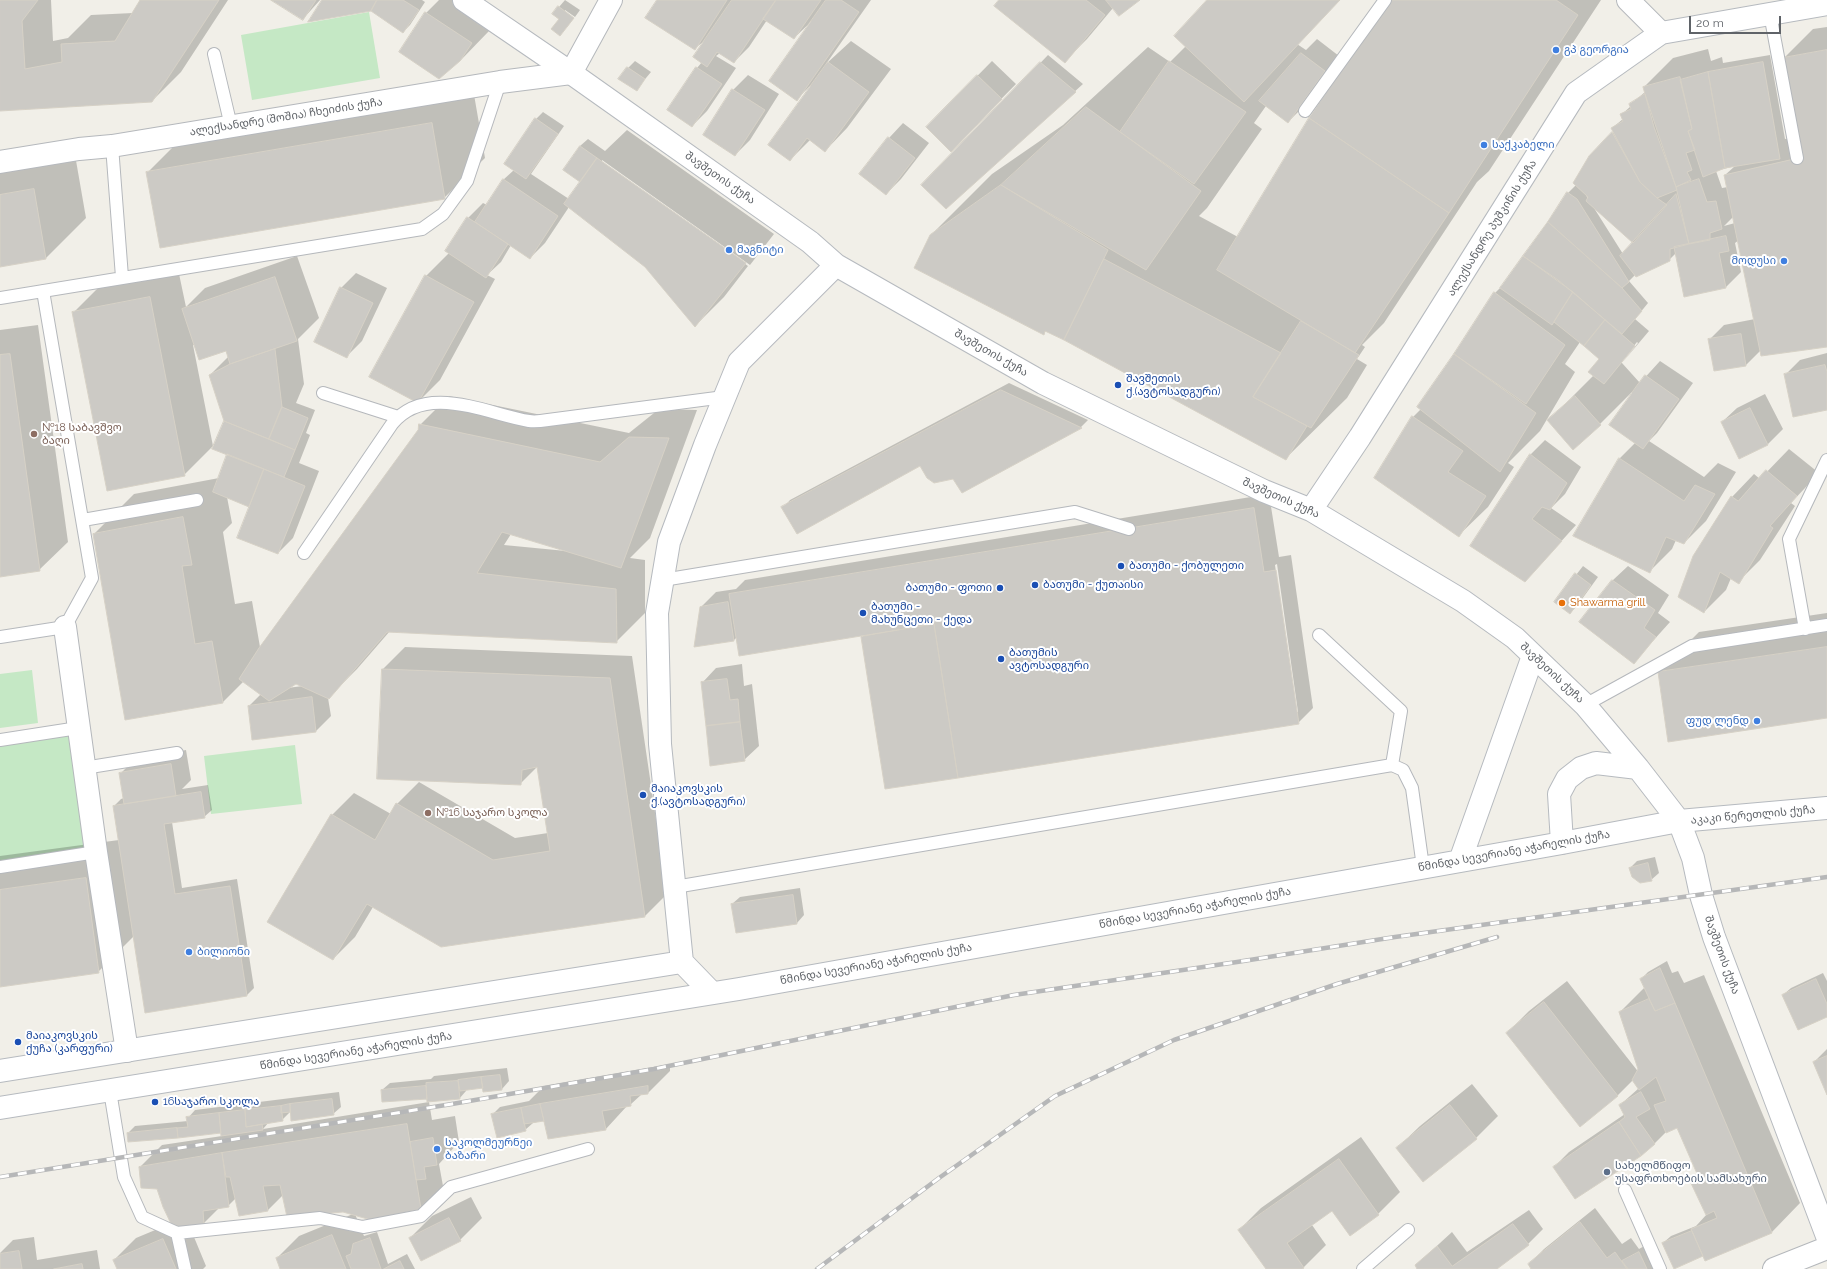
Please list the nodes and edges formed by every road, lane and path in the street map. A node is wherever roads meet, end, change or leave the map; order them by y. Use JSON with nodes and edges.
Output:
{"nodes":[{"id":1,"x":464,"y":0,"type":"edge"},
{"id":2,"x":611,"y":0,"type":"edge"},
{"id":3,"x":1385,"y":0,"type":"edge"},
{"id":4,"x":1628,"y":0,"type":"edge"},
{"id":5,"x":1827,"y":4,"type":"edge"},
{"id":6,"x":1770,"y":14,"type":"junction"},
{"id":7,"x":1661,"y":33,"type":"junction"},
{"id":8,"x":214,"y":54,"type":"dead end"},
{"id":9,"x":571,"y":73,"type":"junction"},
{"id":10,"x":500,"y":82,"type":"junction"},
{"id":11,"x":1305,"y":111,"type":"dead end"},
{"id":12,"x":231,"y":126,"type":"junction"},
{"id":13,"x":112,"y":146,"type":"junction"},
{"id":14,"x":1796,"y":158,"type":"dead end"},
{"id":15,"x":0,"y":162,"type":"edge"},
{"id":16,"x":836,"y":265,"type":"junction"},
{"id":17,"x":122,"y":277,"type":"junction"},
{"id":18,"x":43,"y":291,"type":"junction"},
{"id":19,"x":0,"y":298,"type":"edge"},
{"id":20,"x":323,"y":393,"type":"dead end"},
{"id":21,"x":724,"y":397,"type":"junction"},
{"id":22,"x":398,"y":417,"type":"junction"},
{"id":23,"x":1827,"y":460,"type":"edge"},
{"id":24,"x":197,"y":500,"type":"dead end"},
{"id":25,"x":1311,"y":510,"type":"junction"},
{"id":26,"x":83,"y":520,"type":"junction"},
{"id":27,"x":1129,"y":529,"type":"dead end"},
{"id":28,"x":304,"y":552,"type":"dead end"},
{"id":29,"x":663,"y":580,"type":"junction"},
{"id":30,"x":1827,"y":625,"type":"edge"},
{"id":31,"x":65,"y":627,"type":"junction"},
{"id":32,"x":1805,"y":629,"type":"junction"},
{"id":33,"x":1319,"y":635,"type":"dead end"},
{"id":34,"x":0,"y":637,"type":"edge"},
{"id":35,"x":1533,"y":656,"type":"junction"},
{"id":36,"x":1586,"y":705,"type":"junction"},
{"id":37,"x":78,"y":728,"type":"junction"},
{"id":38,"x":0,"y":740,"type":"edge"},
{"id":39,"x":177,"y":753,"type":"dead end"},
{"id":40,"x":1392,"y":765,"type":"junction"},
{"id":41,"x":84,"y":768,"type":"junction"},
{"id":42,"x":1638,"y":768,"type":"junction"},
{"id":43,"x":1827,"y":808,"type":"edge"},
{"id":44,"x":1679,"y":821,"type":"junction"},
{"id":45,"x":1562,"y":843,"type":"junction"},
{"id":46,"x":96,"y":852,"type":"junction"},
{"id":47,"x":1460,"y":861,"type":"junction"},
{"id":48,"x":0,"y":867,"type":"edge"},
{"id":49,"x":1423,"y":867,"type":"junction"},
{"id":50,"x":675,"y":888,"type":"junction"},
{"id":51,"x":682,"y":962,"type":"junction"},
{"id":52,"x":712,"y":993,"type":"junction"},
{"id":53,"x":127,"y":1051,"type":"junction"},
{"id":54,"x":0,"y":1072,"type":"edge"},
{"id":55,"x":110,"y":1091,"type":"junction"},
{"id":56,"x":0,"y":1108,"type":"edge"},
{"id":57,"x":588,"y":1149,"type":"dead end"},
{"id":58,"x":1625,"y":1190,"type":"dead end"},
{"id":59,"x":1408,"y":1230,"type":"dead end"},
{"id":60,"x":177,"y":1233,"type":"junction"},
{"id":61,"x":1827,"y":1236,"type":"edge"},
{"id":62,"x":1827,"y":1248,"type":"edge"},
{"id":63,"x":1779,"y":1268,"type":"edge"},
{"id":64,"x":185,"y":1269,"type":"edge"},
{"id":65,"x":1363,"y":1269,"type":"edge"},
{"id":66,"x":1660,"y":1269,"type":"edge"}],
"edges":[{"from":1,"to":9,"type":"main road","name":"შავშეთის ქუჩა"},
{"from":2,"to":9,"type":"main road"},
{"from":3,"to":11,"type":"lane"},
{"from":4,"to":7,"type":"main road"},
{"from":5,"to":6,"type":"main road","name":"ალექსანდრე პუშკინის ქუჩა"},
{"from":6,"to":7,"type":"main road","name":"ალექსანდრე პუშკინის ქუჩა"},
{"from":6,"to":14,"type":"lane"},
{"from":7,"to":25,"type":"main road","name":"ალექსანდრე პუშკინის ქუჩა"},
{"from":8,"to":12,"type":"lane"},
{"from":9,"to":10,"type":"main road","name":"ალექსანდრე (შოშია) ჩხეიძის ქუჩა"},
{"from":9,"to":16,"type":"main road","name":"შავშეთის ქუჩა"},
{"from":10,"to":12,"type":"main road","name":"ალექსანდრე (შოშია) ჩხეიძის ქუჩა"},
{"from":10,"to":17,"type":"lane"},
{"from":12,"to":13,"type":"main road","name":"ალექსანდრე (შოშია) ჩხეიძის ქუჩა"},
{"from":13,"to":15,"type":"main road","name":"ალექსანდრე (შოშია) ჩხეიძის ქუჩა"},
{"from":13,"to":17,"type":"lane"},
{"from":16,"to":21,"type":"main road"},
{"from":16,"to":25,"type":"main road","name":"შავშეთის ქუჩა"},
{"from":17,"to":18,"type":"lane"},
{"from":18,"to":19,"type":"lane"},
{"from":18,"to":26,"type":"lane"},
{"from":20,"to":22,"type":"lane"},
{"from":21,"to":22,"type":"lane"},
{"from":21,"to":29,"type":"main road"},
{"from":22,"to":28,"type":"lane"},
{"from":23,"to":32,"type":"lane"},
{"from":24,"to":26,"type":"lane"},
{"from":25,"to":35,"type":"main road","name":"შავშეთის ქუჩა"},
{"from":26,"to":31,"type":"lane"},
{"from":27,"to":29,"type":"lane"},
{"from":29,"to":50,"type":"main road"},
{"from":30,"to":32,"type":"lane"},
{"from":31,"to":34,"type":"lane"},
{"from":31,"to":37,"type":"main road"},
{"from":32,"to":36,"type":"lane"},
{"from":33,"to":40,"type":"lane"},
{"from":35,"to":36,"type":"main road","name":"შავშეთის ქუჩა"},
{"from":35,"to":47,"type":"main road"},
{"from":36,"to":42,"type":"main road","name":"შავშეთის ქუჩა"},
{"from":37,"to":38,"type":"lane"},
{"from":37,"to":41,"type":"main road"},
{"from":39,"to":41,"type":"lane"},
{"from":40,"to":49,"type":"lane"},
{"from":40,"to":50,"type":"lane"},
{"from":41,"to":46,"type":"main road"},
{"from":42,"to":44,"type":"main road","name":"შავშეთის ქუჩა"},
{"from":42,"to":45,"type":"main road"},
{"from":43,"to":44,"type":"main road","name":"აკაკი წერეთლის ქუჩა"},
{"from":44,"to":45,"type":"main road","name":"წმინდა სევერიანე აჭარელის ქუჩა"},
{"from":44,"to":61,"type":"main road","name":"შავშეთის ქუჩა"},
{"from":45,"to":47,"type":"main road","name":"წმინდა სევერიანე აჭარელის ქუჩა"},
{"from":46,"to":48,"type":"lane"},
{"from":46,"to":53,"type":"main road"},
{"from":47,"to":49,"type":"main road","name":"წმინდა სევერიანე აჭარელის ქუჩა"},
{"from":49,"to":52,"type":"main road","name":"წმინდა სევერიანე აჭარელის ქუჩა"},
{"from":50,"to":51,"type":"main road"},
{"from":51,"to":52,"type":"main road"},
{"from":51,"to":53,"type":"main road"},
{"from":52,"to":55,"type":"main road","name":"წმინდა სევერიანე აჭარელის ქუჩა"},
{"from":53,"to":54,"type":"main road"},
{"from":55,"to":56,"type":"main road","name":"წმინდა სევერიანე აჭარელის ქუჩა"},
{"from":55,"to":60,"type":"lane"},
{"from":57,"to":60,"type":"lane"},
{"from":58,"to":66,"type":"lane"},
{"from":59,"to":65,"type":"lane"},
{"from":60,"to":64,"type":"lane"},
{"from":62,"to":63,"type":"main road"}]}
